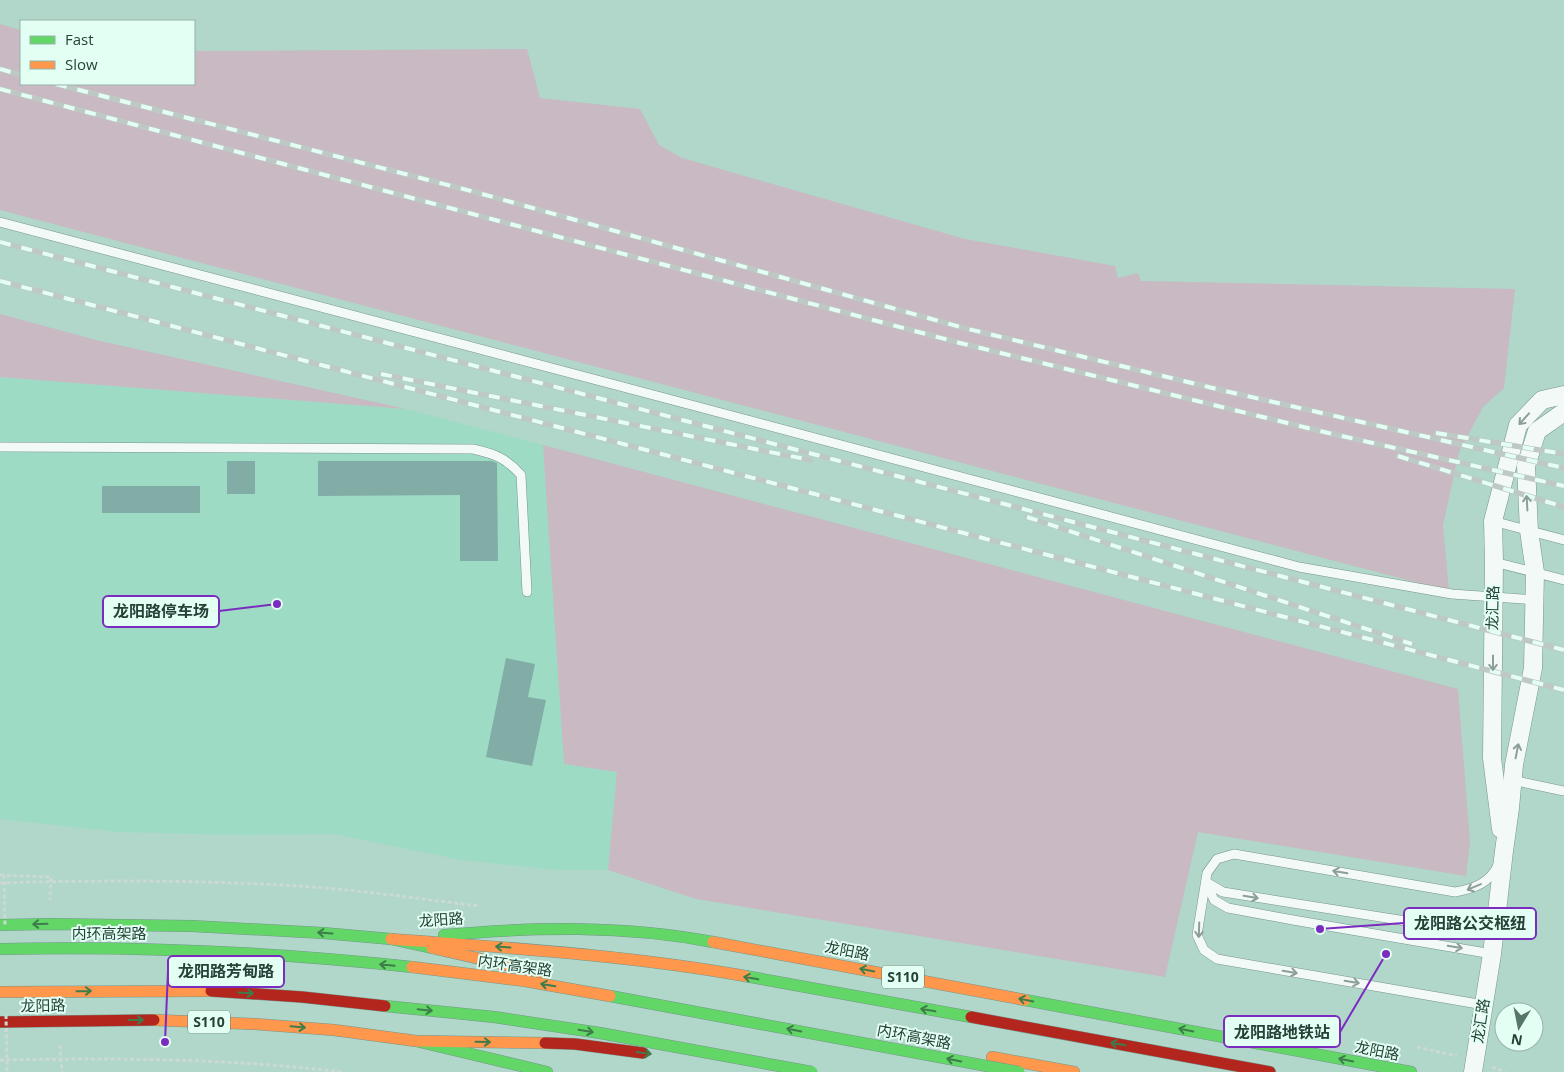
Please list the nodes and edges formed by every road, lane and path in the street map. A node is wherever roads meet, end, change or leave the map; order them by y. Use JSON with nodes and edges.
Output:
{"nodes":[{"id":1,"x":0,"y":222,"type":"edge"},
{"id":2,"x":1564,"y":395,"type":"edge"},
{"id":3,"x":1564,"y":412,"type":"edge"},
{"id":4,"x":0,"y":447,"type":"edge"},
{"id":5,"x":1493,"y":521,"type":"junction"},
{"id":6,"x":1529,"y":531,"type":"junction"},
{"id":7,"x":1564,"y":540,"type":"edge"},
{"id":8,"x":1494,"y":562,"type":"junction"},
{"id":9,"x":1535,"y":572,"type":"junction"},
{"id":10,"x":1564,"y":580,"type":"edge"},
{"id":11,"x":528,"y":592,"type":"dead end"},
{"id":12,"x":1493,"y":597,"type":"junction"},
{"id":13,"x":1535,"y":600,"type":"junction"},
{"id":14,"x":1512,"y":780,"type":"junction"},
{"id":15,"x":1564,"y":791,"type":"edge"},
{"id":16,"x":1504,"y":851,"type":"junction"},
{"id":17,"x":0,"y":875,"type":"edge"},
{"id":18,"x":51,"y":877,"type":"dead end"},
{"id":19,"x":1206,"y":882,"type":"junction"},
{"id":20,"x":0,"y":925,"type":"edge"},
{"id":21,"x":1494,"y":935,"type":"junction"},
{"id":22,"x":390,"y":939,"type":"junction"},
{"id":23,"x":0,"y":949,"type":"edge"},
{"id":24,"x":1492,"y":954,"type":"junction"},
{"id":25,"x":0,"y":992,"type":"edge"},
{"id":26,"x":1484,"y":1005,"type":"junction"},
{"id":27,"x":0,"y":1022,"type":"edge"},
{"id":28,"x":416,"y":1041,"type":"junction"},
{"id":29,"x":0,"y":1060,"type":"edge"},
{"id":30,"x":341,"y":1072,"type":"edge"},
{"id":31,"x":506,"y":1072,"type":"edge"},
{"id":32,"x":547,"y":1072,"type":"edge"},
{"id":33,"x":751,"y":1072,"type":"edge"},
{"id":34,"x":812,"y":1072,"type":"edge"},
{"id":35,"x":1019,"y":1072,"type":"edge"},
{"id":36,"x":1074,"y":1072,"type":"edge"},
{"id":37,"x":1270,"y":1072,"type":"edge"},
{"id":38,"x":1411,"y":1072,"type":"edge"},
{"id":39,"x":1473,"y":1072,"type":"edge"}],
"edges":[{"from":1,"to":12,"type":"lane"},
{"from":2,"to":5,"type":"street","name":"龙汇路","one_way":true},
{"from":6,"to":3,"type":"street","name":"龙汇路","one_way":true},
{"from":4,"to":11,"type":"lane"},
{"from":5,"to":6,"type":"lane"},
{"from":5,"to":8,"type":"street","name":"龙汇路"},
{"from":6,"to":7,"type":"lane"},
{"from":6,"to":9,"type":"street","name":"龙汇路"},
{"from":8,"to":9,"type":"lane"},
{"from":8,"to":12,"type":"street","name":"龙汇路"},
{"from":9,"to":10,"type":"lane"},
{"from":9,"to":13,"type":"street","name":"龙汇路"},
{"from":12,"to":13,"type":"lane"},
{"from":12,"to":16,"type":"street","name":"龙汇路","one_way":true},
{"from":14,"to":13,"type":"street","name":"龙汇路","one_way":true},
{"from":14,"to":15,"type":"lane"},
{"from":14,"to":16,"type":"street","name":"龙汇路"},
{"from":16,"to":19,"type":"lane","one_way":true},
{"from":16,"to":21,"type":"street","name":"龙汇路"},
{"from":17,"to":18,"type":"path"},
{"from":19,"to":21,"type":"lane","one_way":true},
{"from":19,"to":24,"type":"lane","one_way":true},
{"from":19,"to":26,"type":"lane","one_way":true},
{"from":22,"to":20,"type":"main road","name":"龙阳路","number":"S110","one_way":true},
{"from":21,"to":24,"type":"street","name":"龙汇路"},
{"from":22,"to":36,"type":"main road","name":"龙阳路","number":"S110"},
{"from":37,"to":22,"type":"main road","one_way":true},
{"from":38,"to":22,"type":"main road","name":"龙阳路","number":"S110","one_way":true},
{"from":35,"to":23,"type":"main road","name":"内环高架路","one_way":true,"bridge":true},
{"from":24,"to":26,"type":"street","name":"龙汇路"},
{"from":25,"to":34,"type":"main road","one_way":true,"bridge":true},
{"from":26,"to":39,"type":"street","name":"龙汇路"},
{"from":27,"to":28,"type":"main road","name":"龙阳路","number":"S110","one_way":true},
{"from":28,"to":31,"type":"main road","name":"龙阳路","number":"S110"},
{"from":28,"to":32,"type":"main road"},
{"from":28,"to":33,"type":"main road","name":"龙阳路","number":"S110","one_way":true},
{"from":29,"to":30,"type":"path"}]}
